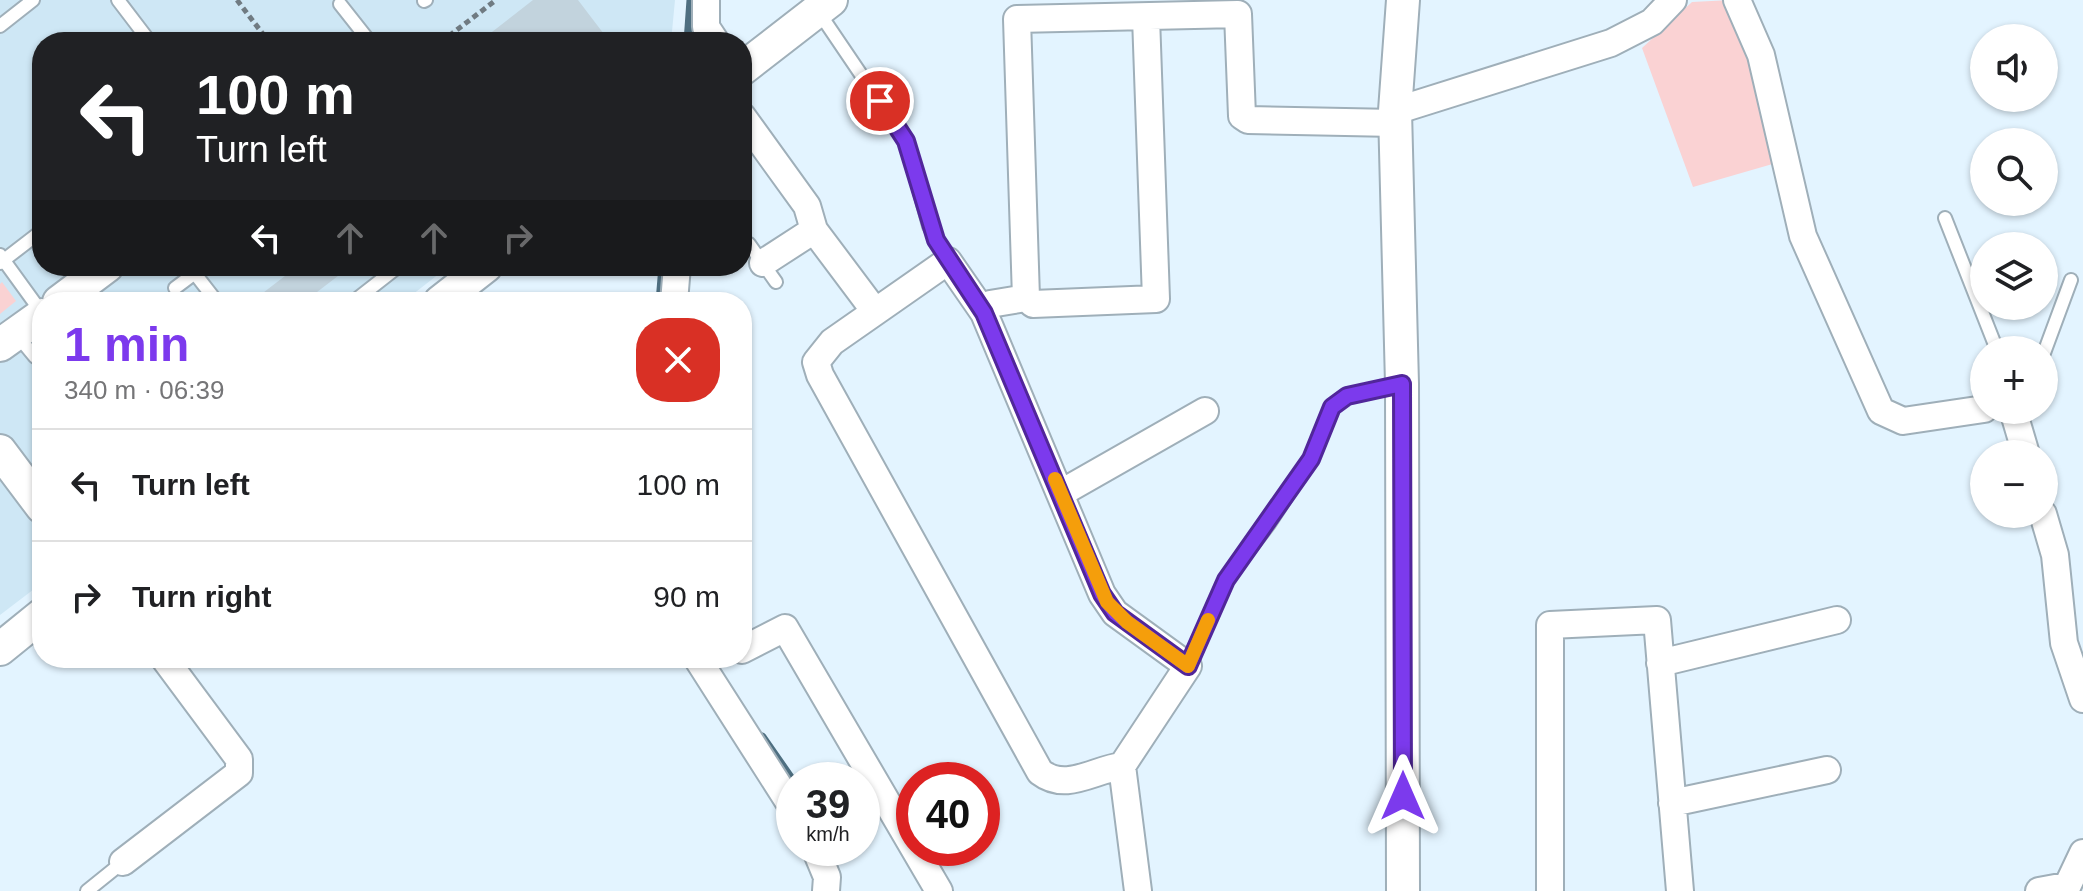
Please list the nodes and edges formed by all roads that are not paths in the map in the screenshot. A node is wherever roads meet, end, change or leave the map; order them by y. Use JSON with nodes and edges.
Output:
{"nodes":[{"id":1,"x":33,"y":0,"type":"edge"},
{"id":2,"x":118,"y":0,"type":"edge"},
{"id":3,"x":706,"y":0,"type":"edge"},
{"id":4,"x":1403,"y":0,"type":"edge"},
{"id":5,"x":1673,"y":0,"type":"edge"},
{"id":6,"x":1737,"y":0,"type":"edge"},
{"id":7,"x":342,"y":2,"type":"edge"},
{"id":8,"x":824,"y":5,"type":"edge"},
{"id":9,"x":1067,"y":10,"type":"edge"},
{"id":10,"x":328,"y":12,"type":"dead end"},
{"id":11,"x":1146,"y":17,"type":"junction"},
{"id":12,"x":0,"y":26,"type":"edge"},
{"id":13,"x":142,"y":32,"type":"edge"},
{"id":14,"x":363,"y":32,"type":"edge"},
{"id":15,"x":709,"y":32,"type":"edge"},
{"id":16,"x":752,"y":61,"type":"edge"},
{"id":17,"x":1395,"y":117,"type":"junction"},
{"id":18,"x":752,"y":130,"type":"edge"},
{"id":19,"x":1945,"y":218,"type":"dead end"},
{"id":20,"x":814,"y":230,"type":"junction"},
{"id":21,"x":32,"y":238,"type":"edge"},
{"id":22,"x":1,"y":259,"type":"edge"},
{"id":23,"x":948,"y":261,"type":"junction"},
{"id":24,"x":763,"y":263,"type":"dead end"},
{"id":25,"x":94,"y":276,"type":"edge"},
{"id":26,"x":186,"y":276,"type":"edge"},
{"id":27,"x":197,"y":276,"type":"edge"},
{"id":28,"x":386,"y":276,"type":"edge"},
{"id":29,"x":473,"y":276,"type":"edge"},
{"id":30,"x":2071,"y":280,"type":"dead end"},
{"id":31,"x":175,"y":288,"type":"dead end"},
{"id":32,"x":72,"y":292,"type":"edge"},
{"id":33,"x":209,"y":292,"type":"edge"},
{"id":34,"x":366,"y":292,"type":"edge"},
{"id":35,"x":453,"y":292,"type":"edge"},
{"id":36,"x":1026,"y":298,"type":"junction"},
{"id":37,"x":32,"y":301,"type":"edge"},
{"id":38,"x":874,"y":310,"type":"junction"},
{"id":39,"x":984,"y":313,"type":"junction"},
{"id":40,"x":32,"y":326,"type":"edge"},
{"id":41,"x":1991,"y":336,"type":"edge"},
{"id":42,"x":2050,"y":336,"type":"edge"},
{"id":43,"x":17,"y":345,"type":"edge"},
{"id":44,"x":1402,"y":384,"type":"junction"},
{"id":45,"x":1205,"y":411,"type":"dead end"},
{"id":46,"x":1970,"y":411,"type":"edge"},
{"id":47,"x":0,"y":451,"type":"edge"},
{"id":48,"x":1061,"y":493,"type":"junction"},
{"id":49,"x":32,"y":494,"type":"edge"},
{"id":50,"x":2047,"y":528,"type":"edge"},
{"id":51,"x":1837,"y":620,"type":"dead end"},
{"id":52,"x":32,"y":623,"type":"edge"},
{"id":53,"x":752,"y":645,"type":"edge"},
{"id":54,"x":0,"y":649,"type":"edge"},
{"id":55,"x":1660,"y":663,"type":"junction"},
{"id":56,"x":1188,"y":666,"type":"junction"},
{"id":57,"x":171,"y":668,"type":"edge"},
{"id":58,"x":712,"y":668,"type":"edge"},
{"id":59,"x":2083,"y":699,"type":"edge"},
{"id":60,"x":1122,"y":766,"type":"junction"},
{"id":61,"x":1827,"y":770,"type":"dead end"},
{"id":62,"x":776,"y":779,"type":"edge"},
{"id":63,"x":1672,"y":803,"type":"junction"},
{"id":64,"x":2083,"y":853,"type":"edge"},
{"id":65,"x":123,"y":862,"type":"joint"},
{"id":66,"x":822,"y":866,"type":"edge"},
{"id":67,"x":2066,"y":888,"type":"edge"},
{"id":68,"x":87,"y":891,"type":"edge"},
{"id":69,"x":826,"y":891,"type":"edge"},
{"id":70,"x":939,"y":891,"type":"edge"},
{"id":71,"x":1138,"y":891,"type":"edge"},
{"id":72,"x":1403,"y":891,"type":"edge"},
{"id":73,"x":1550,"y":891,"type":"edge"},
{"id":74,"x":1680,"y":891,"type":"edge"},
{"id":75,"x":2039,"y":891,"type":"edge"}],
"edges":[{"from":1,"to":12,"type":"lane"},
{"from":2,"to":13,"type":"lane"},
{"from":3,"to":15,"type":"street"},
{"from":4,"to":17,"type":"street"},
{"from":5,"to":17,"type":"street"},
{"from":6,"to":46,"type":"street"},
{"from":7,"to":10,"type":"lane"},
{"from":7,"to":14,"type":"lane"},
{"from":8,"to":16,"type":"street"},
{"from":8,"to":23,"type":"lane"},
{"from":9,"to":11,"type":"street"},
{"from":9,"to":36,"type":"street"},
{"from":11,"to":17,"type":"street"},
{"from":11,"to":36,"type":"street"},
{"from":17,"to":44,"type":"street"},
{"from":18,"to":20,"type":"street"},
{"from":19,"to":41,"type":"lane"},
{"from":20,"to":24,"type":"street"},
{"from":20,"to":38,"type":"street"},
{"from":21,"to":22,"type":"lane"},
{"from":22,"to":37,"type":"lane"},
{"from":23,"to":38,"type":"street"},
{"from":23,"to":39,"type":"street"},
{"from":25,"to":32,"type":"street"},
{"from":26,"to":31,"type":"lane"},
{"from":27,"to":33,"type":"lane"},
{"from":28,"to":34,"type":"lane"},
{"from":29,"to":35,"type":"street"},
{"from":30,"to":42,"type":"lane"},
{"from":36,"to":39,"type":"street"},
{"from":38,"to":60,"type":"street"},
{"from":39,"to":48,"type":"street"},
{"from":40,"to":43,"type":"street"},
{"from":44,"to":56,"type":"lane"},
{"from":44,"to":72,"type":"street"},
{"from":45,"to":48,"type":"street"},
{"from":47,"to":49,"type":"street"},
{"from":48,"to":56,"type":"street"},
{"from":50,"to":59,"type":"street"},
{"from":51,"to":55,"type":"street"},
{"from":52,"to":54,"type":"street"},
{"from":53,"to":70,"type":"street"},
{"from":55,"to":63,"type":"street"},
{"from":55,"to":73,"type":"street"},
{"from":56,"to":60,"type":"street"},
{"from":57,"to":65,"type":"street"},
{"from":58,"to":62,"type":"street"},
{"from":60,"to":71,"type":"street"},
{"from":61,"to":63,"type":"street"},
{"from":63,"to":74,"type":"street"},
{"from":64,"to":67,"type":"street"},
{"from":65,"to":68,"type":"lane"},
{"from":66,"to":69,"type":"street"},
{"from":67,"to":75,"type":"street"}]}
